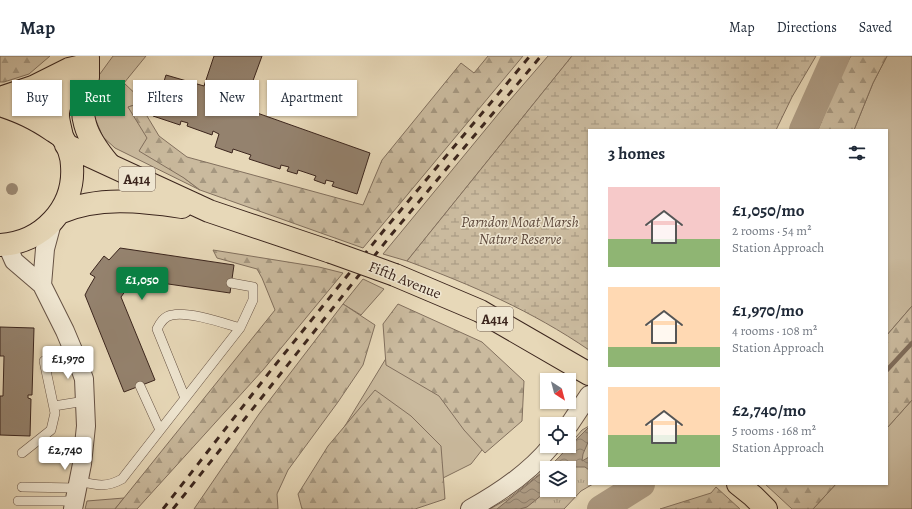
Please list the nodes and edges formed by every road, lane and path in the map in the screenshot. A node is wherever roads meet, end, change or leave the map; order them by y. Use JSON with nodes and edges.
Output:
{"nodes":[{"id":1,"x":86,"y":60,"type":"edge"},
{"id":2,"x":0,"y":98,"type":"edge"},
{"id":3,"x":0,"y":105,"type":"edge"},
{"id":4,"x":64,"y":141,"type":"junction"},
{"id":5,"x":109,"y":164,"type":"junction"},
{"id":6,"x":209,"y":211,"type":"junction"},
{"id":7,"x":55,"y":218,"type":"junction"},
{"id":8,"x":4,"y":245,"type":"edge"},
{"id":9,"x":231,"y":283,"type":"dead end"},
{"id":10,"x":42,"y":285,"type":"junction"},
{"id":11,"x":240,"y":328,"type":"junction"},
{"id":12,"x":44,"y":361,"type":"dead end"},
{"id":13,"x":588,"y":373,"type":"edge"},
{"id":14,"x":140,"y":386,"type":"dead end"},
{"id":15,"x":588,"y":396,"type":"edge"},
{"id":16,"x":185,"y":398,"type":"junction"},
{"id":17,"x":85,"y":401,"type":"junction"},
{"id":18,"x":54,"y":406,"type":"junction"},
{"id":19,"x":574,"y":417,"type":"edge"},
{"id":20,"x":160,"y":430,"type":"junction"},
{"id":21,"x":22,"y":453,"type":"dead end"},
{"id":22,"x":545,"y":453,"type":"edge"},
{"id":23,"x":22,"y":487,"type":"dead end"},
{"id":24,"x":76,"y":495,"type":"edge"},
{"id":25,"x":18,"y":501,"type":"dead end"},
{"id":26,"x":470,"y":509,"type":"edge"}],
"edges":[{"from":1,"to":2,"type":"main road"},
{"from":1,"to":4,"type":"main road"},
{"from":1,"to":5,"type":"main road"},
{"from":3,"to":4,"type":"main road","name":"Fifth Avenue"},
{"from":4,"to":5,"type":"main road","name":"Fifth Avenue","number":"A414"},
{"from":4,"to":7,"type":"main road"},
{"from":5,"to":6,"type":"main road","name":"Fifth Avenue","number":"A414"},
{"from":6,"to":7,"type":"main road","name":"Fifth Avenue","number":"A414"},
{"from":6,"to":13,"type":"main road","name":"Fifth Avenue","number":"A414","bridge":true},
{"from":7,"to":8,"type":"main road"},
{"from":7,"to":10,"type":"street"},
{"from":8,"to":10,"type":"street"},
{"from":9,"to":11,"type":"lane"},
{"from":10,"to":17,"type":"street"},
{"from":11,"to":16,"type":"lane"},
{"from":11,"to":16,"type":"lane"},
{"from":12,"to":18,"type":"lane"},
{"from":14,"to":20,"type":"lane"},
{"from":15,"to":19,"type":"street"},
{"from":16,"to":20,"type":"lane"},
{"from":17,"to":18,"type":"lane"},
{"from":17,"to":24,"type":"street"},
{"from":18,"to":21,"type":"lane"},
{"from":20,"to":24,"type":"lane"},
{"from":22,"to":26,"type":"street"},
{"from":23,"to":24,"type":"lane"},
{"from":24,"to":25,"type":"lane"}]}
